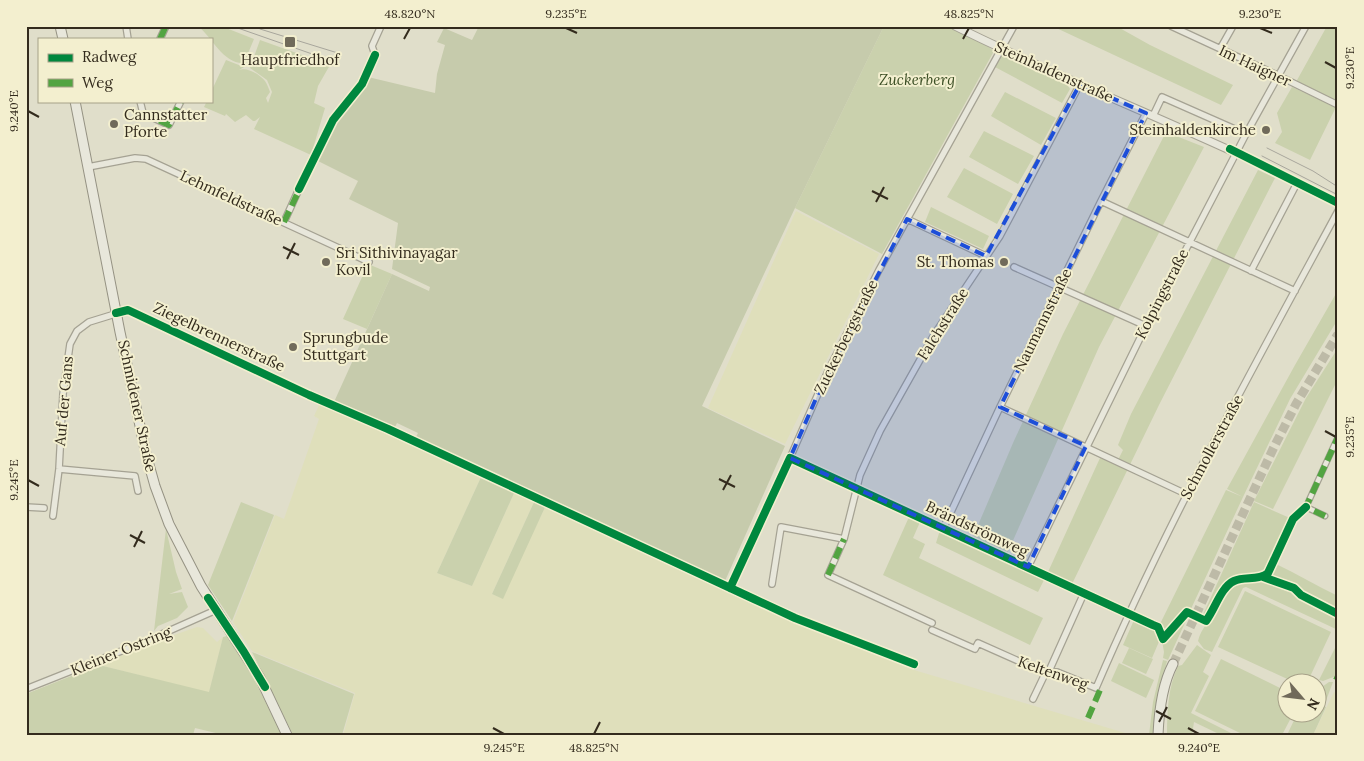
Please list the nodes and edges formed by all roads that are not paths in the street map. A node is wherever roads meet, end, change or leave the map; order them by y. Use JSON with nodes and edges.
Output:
{"nodes":[{"id":1,"x":166,"y":26,"type":"edge"},
{"id":2,"x":381,"y":26,"type":"edge"},
{"id":3,"x":955,"y":26,"type":"edge"},
{"id":4,"x":1014,"y":26,"type":"edge"},
{"id":5,"x":1171,"y":26,"type":"edge"},
{"id":6,"x":1233,"y":26,"type":"edge"},
{"id":7,"x":1306,"y":26,"type":"edge"},
{"id":8,"x":160,"y":38,"type":"edge"},
{"id":9,"x":1001,"y":48,"type":"junction"},
{"id":10,"x":1220,"y":49,"type":"junction"},
{"id":11,"x":375,"y":55,"type":"dead end"},
{"id":12,"x":1278,"y":76,"type":"junction"},
{"id":13,"x":1080,"y":84,"type":"junction"},
{"id":14,"x":75,"y":102,"type":"edge"},
{"id":15,"x":140,"y":102,"type":"edge"},
{"id":16,"x":180,"y":102,"type":"edge"},
{"id":17,"x":1338,"y":106,"type":"edge"},
{"id":18,"x":1150,"y":115,"type":"junction"},
{"id":19,"x":1246,"y":134,"type":"junction"},
{"id":20,"x":1237,"y":152,"type":"junction"},
{"id":21,"x":88,"y":167,"type":"junction"},
{"id":22,"x":1297,"y":183,"type":"junction"},
{"id":23,"x":299,"y":190,"type":"dead end"},
{"id":24,"x":1101,"y":201,"type":"junction"},
{"id":25,"x":1338,"y":203,"type":"edge"},
{"id":26,"x":1338,"y":211,"type":"edge"},
{"id":27,"x":907,"y":218,"type":"junction"},
{"id":28,"x":284,"y":222,"type":"junction"},
{"id":29,"x":1189,"y":243,"type":"junction"},
{"id":30,"x":986,"y":256,"type":"junction"},
{"id":31,"x":369,"y":262,"type":"dead end"},
{"id":32,"x":1014,"y":267,"type":"dead end"},
{"id":33,"x":1251,"y":271,"type":"junction"},
{"id":34,"x":1058,"y":288,"type":"junction"},
{"id":35,"x":1295,"y":291,"type":"junction"},
{"id":36,"x":113,"y":296,"type":"junction"},
{"id":37,"x":128,"y":310,"type":"junction"},
{"id":38,"x":116,"y":313,"type":"junction"},
{"id":39,"x":1146,"y":326,"type":"junction"},
{"id":40,"x":308,"y":395,"type":"dead end"},
{"id":41,"x":1000,"y":407,"type":"junction"},
{"id":42,"x":1338,"y":438,"type":"edge"},
{"id":43,"x":1086,"y":446,"type":"junction"},
{"id":44,"x":790,"y":458,"type":"joint"},
{"id":45,"x":59,"y":469,"type":"junction"},
{"id":46,"x":857,"y":488,"type":"junction"},
{"id":47,"x":138,"y":491,"type":"dead end"},
{"id":48,"x":1186,"y":494,"type":"junction"},
{"id":49,"x":26,"y":507,"type":"edge"},
{"id":50,"x":44,"y":508,"type":"dead end"},
{"id":51,"x":53,"y":516,"type":"dead end"},
{"id":52,"x":1325,"y":516,"type":"dead end"},
{"id":53,"x":944,"y":529,"type":"junction"},
{"id":54,"x":844,"y":538,"type":"junction"},
{"id":55,"x":1028,"y":567,"type":"junction"},
{"id":56,"x":828,"y":574,"type":"joint"},
{"id":57,"x":772,"y":584,"type":"dead end"},
{"id":58,"x":1084,"y":593,"type":"junction"},
{"id":59,"x":216,"y":610,"type":"junction"},
{"id":60,"x":1128,"y":614,"type":"junction"},
{"id":61,"x":1153,"y":625,"type":"dead end"},
{"id":62,"x":1049,"y":671,"type":"junction"},
{"id":63,"x":1096,"y":688,"type":"joint"},
{"id":64,"x":26,"y":689,"type":"edge"},
{"id":65,"x":1033,"y":699,"type":"dead end"},
{"id":66,"x":288,"y":735,"type":"edge"},
{"id":67,"x":1158,"y":735,"type":"edge"},
{"id":68,"x":1164,"y":735,"type":"edge"}],
"edges":[{"from":1,"to":8,"type":"street"},
{"from":2,"to":11,"type":"street"},
{"from":3,"to":9,"type":"street","name":"Steinhaldenstraße"},
{"from":4,"to":9,"type":"street","name":"Zuckerbergstraße"},
{"from":5,"to":10,"type":"street","name":"Im Haigner"},
{"from":6,"to":10,"type":"street"},
{"from":7,"to":12,"type":"street","name":"Kolpingstraße"},
{"from":9,"to":13,"type":"street","name":"Steinhaldenstraße"},
{"from":9,"to":27,"type":"street","name":"Zuckerbergstraße"},
{"from":10,"to":12,"type":"street","name":"Im Haigner"},
{"from":12,"to":17,"type":"street","name":"Im Haigner"},
{"from":12,"to":19,"type":"street","name":"Kolpingstraße"},
{"from":13,"to":18,"type":"street","name":"Steinhaldenstraße"},
{"from":13,"to":30,"type":"street","name":"Falchstraße"},
{"from":14,"to":21,"type":"main road","name":"Schmidener Straße"},
{"from":15,"to":16,"type":"street"},
{"from":18,"to":19,"type":"street"},
{"from":18,"to":20,"type":"street","name":"Steinhaldenstraße"},
{"from":18,"to":24,"type":"street","name":"Naumannstraße"},
{"from":19,"to":20,"type":"street","name":"Kolpingstraße"},
{"from":20,"to":22,"type":"street","name":"Steinhaldenstraße"},
{"from":20,"to":29,"type":"street","name":"Kolpingstraße"},
{"from":21,"to":28,"type":"street","name":"Lehmfeldstraße"},
{"from":21,"to":36,"type":"main road","name":"Schmidener Straße"},
{"from":22,"to":25,"type":"street","name":"Steinhaldenstraße"},
{"from":22,"to":33,"type":"street"},
{"from":23,"to":28,"type":"street"},
{"from":24,"to":29,"type":"street"},
{"from":24,"to":34,"type":"street","name":"Naumannstraße"},
{"from":26,"to":35,"type":"street","name":"Schmollerstraße"},
{"from":27,"to":30,"type":"street"},
{"from":27,"to":44,"type":"street","name":"Zuckerbergstraße"},
{"from":28,"to":31,"type":"street","name":"Lehmfeldstraße"},
{"from":29,"to":33,"type":"street"},
{"from":29,"to":39,"type":"street","name":"Kolpingstraße"},
{"from":30,"to":46,"type":"street","name":"Falchstraße"},
{"from":32,"to":34,"type":"street"},
{"from":33,"to":35,"type":"street"},
{"from":34,"to":39,"type":"street"},
{"from":34,"to":41,"type":"street","name":"Naumannstraße"},
{"from":35,"to":48,"type":"street","name":"Schmollerstraße"},
{"from":36,"to":37,"type":"street","name":"Ziegelbrennerstraße"},
{"from":36,"to":38,"type":"main road","name":"Schmidener Straße"},
{"from":37,"to":38,"type":"street"},
{"from":37,"to":40,"type":"street","name":"Ziegelbrennerstraße"},
{"from":38,"to":45,"type":"street","name":"Auf der Gans"},
{"from":38,"to":59,"type":"main road","name":"Schmidener Straße"},
{"from":39,"to":43,"type":"street","name":"Kolpingstraße"},
{"from":41,"to":43,"type":"street"},
{"from":41,"to":53,"type":"street","name":"Naumannstraße"},
{"from":42,"to":52,"type":"street"},
{"from":43,"to":48,"type":"street"},
{"from":43,"to":55,"type":"street","name":"Kolpingstraße"},
{"from":44,"to":46,"type":"street","name":"Brändströmweg"},
{"from":45,"to":47,"type":"street"},
{"from":45,"to":51,"type":"street","name":"Auf der Gans"},
{"from":46,"to":53,"type":"street","name":"Brändströmweg"},
{"from":46,"to":54,"type":"street","name":"Falchstraße"},
{"from":48,"to":60,"type":"street","name":"Schmollerstraße"},
{"from":49,"to":50,"type":"street"},
{"from":53,"to":55,"type":"street","name":"Brändströmweg"},
{"from":54,"to":56,"type":"street","name":"Falchstraße"},
{"from":54,"to":57,"type":"street"},
{"from":55,"to":58,"type":"street","name":"Brändströmweg"},
{"from":56,"to":62,"type":"street","name":"Keltenweg"},
{"from":58,"to":60,"type":"street","name":"Brändströmweg"},
{"from":58,"to":62,"type":"street"},
{"from":59,"to":64,"type":"street","name":"Kleiner Ostring"},
{"from":59,"to":66,"type":"main road","name":"Schmidener Straße"},
{"from":60,"to":61,"type":"street","name":"Brändströmweg"},
{"from":60,"to":63,"type":"street","name":"Schmollerstraße"},
{"from":62,"to":63,"type":"street","name":"Keltenweg"},
{"from":62,"to":65,"type":"street"},
{"from":67,"to":68,"type":"main road"}]}
